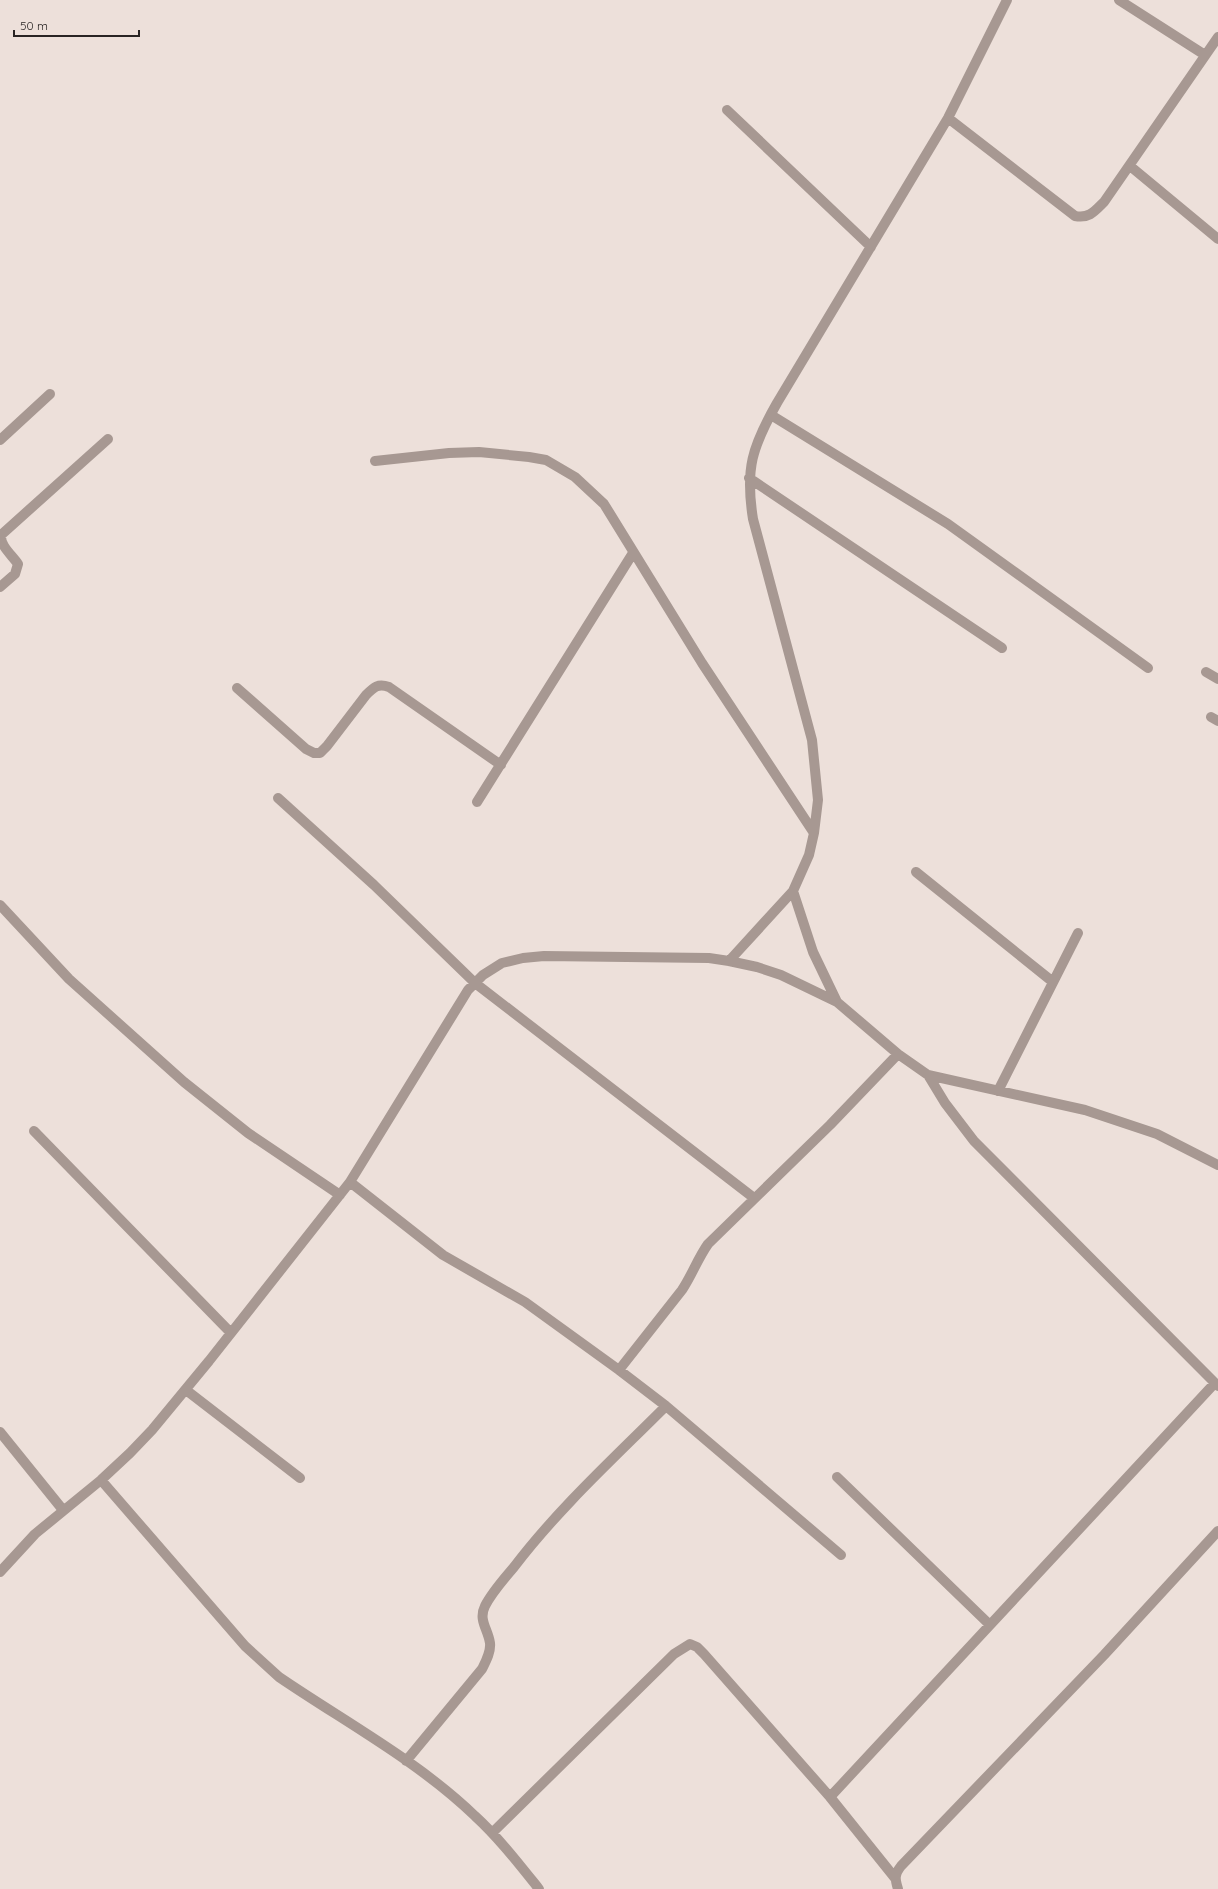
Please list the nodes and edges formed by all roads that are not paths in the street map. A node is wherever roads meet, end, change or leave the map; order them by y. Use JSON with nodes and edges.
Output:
{"nodes":[{"id":1,"x":1006,"y":0,"type":"edge"},
{"id":2,"x":1119,"y":0,"type":"edge"},
{"id":3,"x":1218,"y":37,"type":"edge"},
{"id":4,"x":1205,"y":55,"type":"junction"},
{"id":5,"x":727,"y":110,"type":"dead end"},
{"id":6,"x":948,"y":118,"type":"junction"},
{"id":7,"x":1130,"y":166,"type":"junction"},
{"id":8,"x":1218,"y":239,"type":"edge"},
{"id":9,"x":871,"y":247,"type":"junction"},
{"id":10,"x":50,"y":394,"type":"dead end"},
{"id":11,"x":771,"y":415,"type":"junction"},
{"id":12,"x":108,"y":438,"type":"dead end"},
{"id":13,"x":0,"y":440,"type":"edge"},
{"id":14,"x":375,"y":461,"type":"dead end"},
{"id":15,"x":750,"y":478,"type":"junction"},
{"id":16,"x":633,"y":552,"type":"junction"},
{"id":17,"x":0,"y":587,"type":"edge"},
{"id":18,"x":1002,"y":648,"type":"dead end"},
{"id":19,"x":1148,"y":668,"type":"dead end"},
{"id":20,"x":1206,"y":672,"type":"dead end"},
{"id":21,"x":1218,"y":679,"type":"edge"},
{"id":22,"x":237,"y":688,"type":"dead end"},
{"id":23,"x":501,"y":765,"type":"junction"},
{"id":24,"x":278,"y":798,"type":"dead end"},
{"id":25,"x":477,"y":802,"type":"dead end"},
{"id":26,"x":814,"y":833,"type":"junction"},
{"id":27,"x":916,"y":872,"type":"dead end"},
{"id":28,"x":793,"y":891,"type":"junction"},
{"id":29,"x":0,"y":905,"type":"edge"},
{"id":30,"x":1078,"y":933,"type":"dead end"},
{"id":31,"x":729,"y":961,"type":"junction"},
{"id":32,"x":1053,"y":982,"type":"junction"},
{"id":33,"x":474,"y":983,"type":"junction"},
{"id":34,"x":837,"y":1002,"type":"junction"},
{"id":35,"x":898,"y":1054,"type":"junction"},
{"id":36,"x":928,"y":1075,"type":"junction"},
{"id":37,"x":998,"y":1091,"type":"junction"},
{"id":38,"x":34,"y":1131,"type":"dead end"},
{"id":39,"x":1218,"y":1165,"type":"edge"},
{"id":40,"x":350,"y":1182,"type":"junction"},
{"id":41,"x":340,"y":1195,"type":"junction"},
{"id":42,"x":754,"y":1198,"type":"junction"},
{"id":43,"x":231,"y":1333,"type":"junction"},
{"id":44,"x":619,"y":1370,"type":"junction"},
{"id":45,"x":1216,"y":1384,"type":"edge"},
{"id":46,"x":186,"y":1390,"type":"junction"},
{"id":47,"x":666,"y":1406,"type":"junction"},
{"id":48,"x":0,"y":1432,"type":"edge"},
{"id":49,"x":837,"y":1477,"type":"dead end"},
{"id":50,"x":300,"y":1478,"type":"dead end"},
{"id":51,"x":101,"y":1480,"type":"junction"},
{"id":52,"x":63,"y":1510,"type":"junction"},
{"id":53,"x":1218,"y":1532,"type":"edge"},
{"id":54,"x":841,"y":1555,"type":"dead end"},
{"id":55,"x":0,"y":1572,"type":"edge"},
{"id":56,"x":990,"y":1625,"type":"junction"},
{"id":57,"x":406,"y":1761,"type":"junction"},
{"id":58,"x":830,"y":1797,"type":"junction"},
{"id":59,"x":492,"y":1833,"type":"junction"},
{"id":60,"x":894,"y":1878,"type":"junction"},
{"id":61,"x":539,"y":1889,"type":"edge"},
{"id":62,"x":898,"y":1889,"type":"edge"}],
"edges":[{"from":1,"to":6,"type":"street"},
{"from":2,"to":4,"type":"street"},
{"from":3,"to":4,"type":"street"},
{"from":4,"to":7,"type":"street"},
{"from":5,"to":9,"type":"street"},
{"from":6,"to":7,"type":"street"},
{"from":6,"to":9,"type":"street"},
{"from":7,"to":8,"type":"street"},
{"from":9,"to":11,"type":"street"},
{"from":10,"to":13,"type":"street"},
{"from":11,"to":15,"type":"street"},
{"from":11,"to":19,"type":"street"},
{"from":12,"to":17,"type":"street"},
{"from":14,"to":16,"type":"street"},
{"from":15,"to":18,"type":"street"},
{"from":15,"to":26,"type":"street"},
{"from":16,"to":23,"type":"street"},
{"from":16,"to":26,"type":"street"},
{"from":20,"to":21,"type":"street"},
{"from":22,"to":23,"type":"street"},
{"from":23,"to":25,"type":"street"},
{"from":24,"to":33,"type":"street"},
{"from":26,"to":28,"type":"street"},
{"from":27,"to":32,"type":"street"},
{"from":28,"to":31,"type":"street"},
{"from":28,"to":34,"type":"street"},
{"from":29,"to":41,"type":"street"},
{"from":30,"to":32,"type":"street"},
{"from":31,"to":33,"type":"street"},
{"from":31,"to":34,"type":"street"},
{"from":32,"to":37,"type":"street"},
{"from":33,"to":40,"type":"street"},
{"from":33,"to":42,"type":"street"},
{"from":34,"to":35,"type":"street"},
{"from":35,"to":36,"type":"street"},
{"from":35,"to":42,"type":"street"},
{"from":36,"to":37,"type":"street"},
{"from":36,"to":45,"type":"street"},
{"from":37,"to":39,"type":"street"},
{"from":38,"to":43,"type":"street"},
{"from":40,"to":41,"type":"street"},
{"from":40,"to":44,"type":"street"},
{"from":41,"to":43,"type":"street"},
{"from":42,"to":44,"type":"street"},
{"from":43,"to":46,"type":"street"},
{"from":44,"to":47,"type":"street"},
{"from":45,"to":56,"type":"street"},
{"from":46,"to":50,"type":"street"},
{"from":46,"to":51,"type":"street"},
{"from":47,"to":54,"type":"street"},
{"from":47,"to":57,"type":"street"},
{"from":48,"to":52,"type":"street"},
{"from":49,"to":56,"type":"street"},
{"from":51,"to":52,"type":"street"},
{"from":51,"to":57,"type":"street"},
{"from":52,"to":55,"type":"street"},
{"from":53,"to":60,"type":"street"},
{"from":56,"to":58,"type":"street"},
{"from":57,"to":59,"type":"street"},
{"from":58,"to":59,"type":"street"},
{"from":58,"to":60,"type":"street"},
{"from":59,"to":61,"type":"street"},
{"from":60,"to":62,"type":"street"}]}
